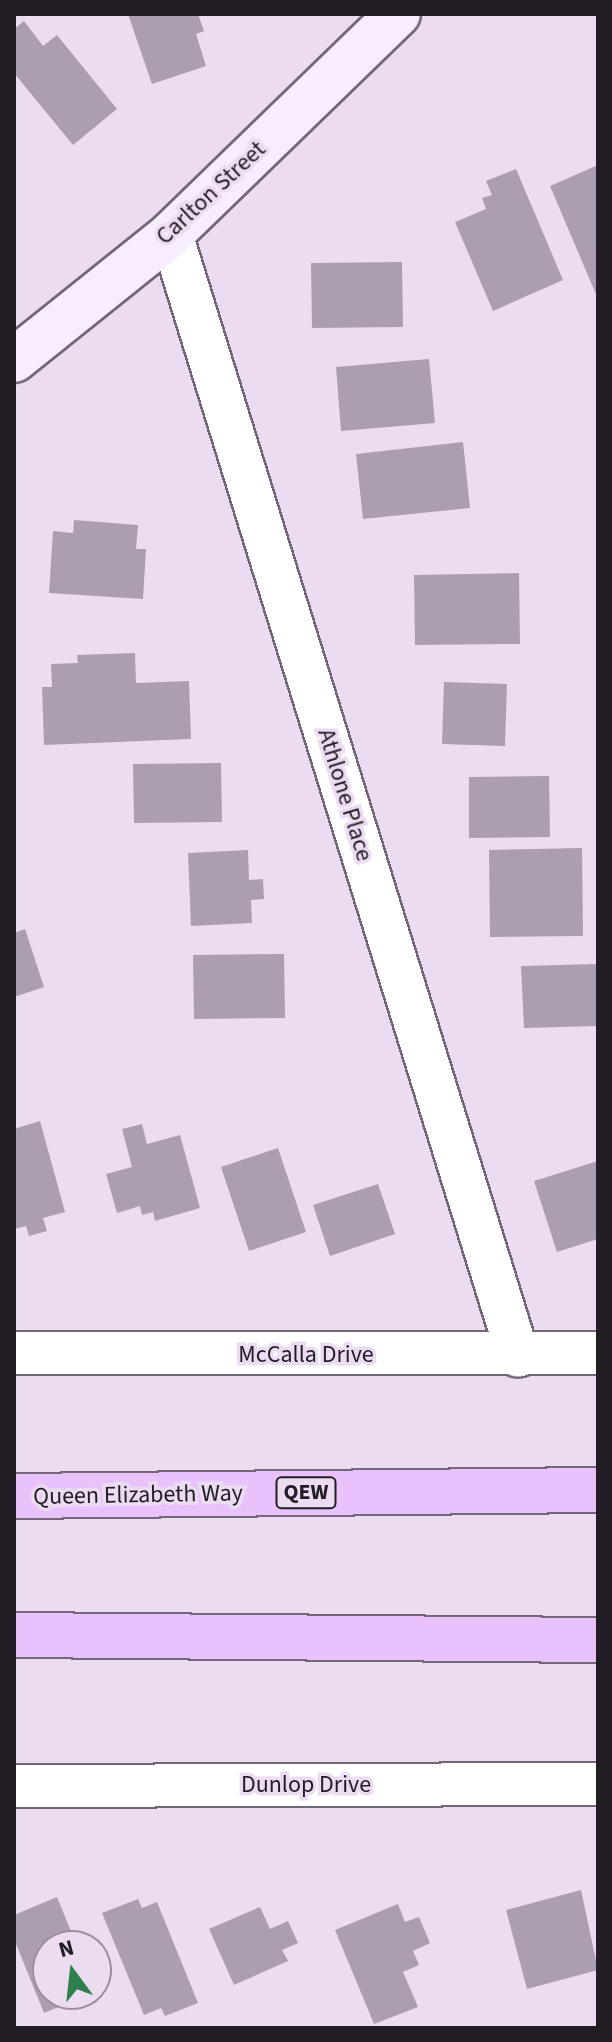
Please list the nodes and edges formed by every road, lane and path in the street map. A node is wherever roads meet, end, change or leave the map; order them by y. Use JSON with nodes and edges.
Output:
{"nodes":[{"id":1,"x":398,"y":14,"type":"edge"},
{"id":2,"x":171,"y":234,"type":"junction"},
{"id":3,"x":14,"y":360,"type":"edge"},
{"id":4,"x":14,"y":1353,"type":"edge"},
{"id":5,"x":598,"y":1353,"type":"edge"},
{"id":6,"x":518,"y":1356,"type":"junction"},
{"id":7,"x":598,"y":1490,"type":"edge"},
{"id":8,"x":14,"y":1496,"type":"edge"},
{"id":9,"x":14,"y":1635,"type":"edge"},
{"id":10,"x":498,"y":1640,"type":"junction"},
{"id":11,"x":598,"y":1640,"type":"edge"},
{"id":12,"x":598,"y":1662,"type":"edge"},
{"id":13,"x":598,"y":1784,"type":"edge"},
{"id":14,"x":14,"y":1786,"type":"edge"}],
"edges":[{"from":1,"to":2,"type":"main road","name":"Carlton Street"},
{"from":2,"to":3,"type":"main road","name":"Carlton Street"},
{"from":2,"to":6,"type":"street","name":"Athlone Place"},
{"from":4,"to":6,"type":"street","name":"McCalla Drive"},
{"from":5,"to":6,"type":"street","name":"McCalla Drive"},
{"from":7,"to":8,"type":"highway","name":"Queen Elizabeth Way","number":"QEW"},
{"from":9,"to":10,"type":"highway"},
{"from":10,"to":11,"type":"highway"},
{"from":10,"to":12,"type":"highway"},
{"from":13,"to":14,"type":"street","name":"Dunlop Drive"}]}
